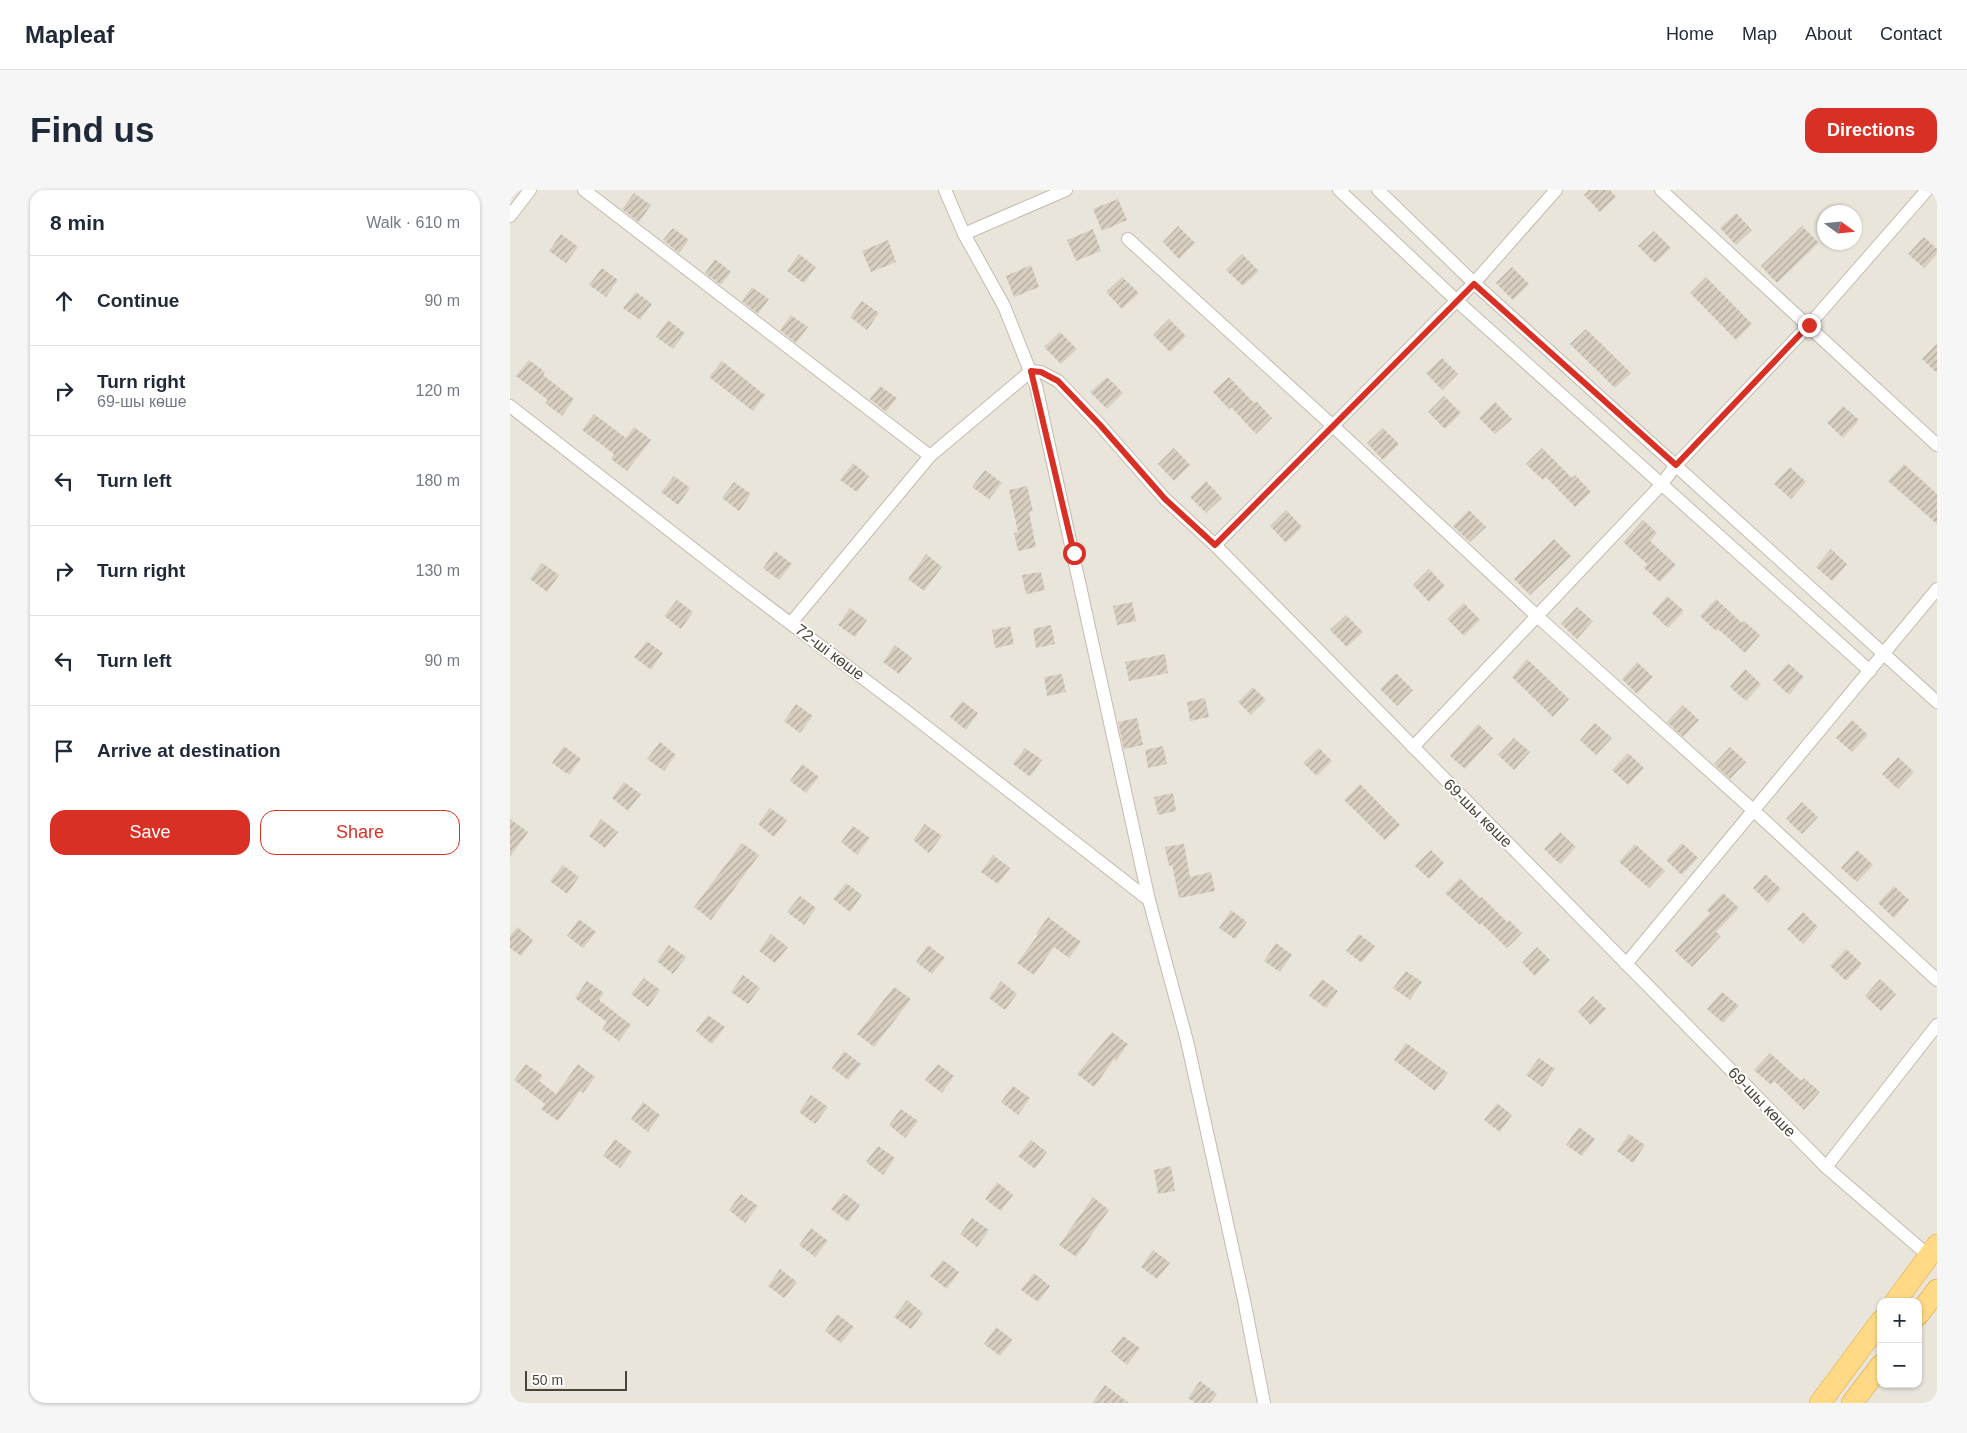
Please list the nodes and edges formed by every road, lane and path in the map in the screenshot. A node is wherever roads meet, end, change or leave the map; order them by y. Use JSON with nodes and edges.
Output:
{"nodes":[{"id":1,"x":530,"y":190,"type":"edge"},
{"id":2,"x":584,"y":190,"type":"edge"},
{"id":3,"x":945,"y":190,"type":"edge"},
{"id":4,"x":1066,"y":190,"type":"edge"},
{"id":5,"x":1339,"y":190,"type":"edge"},
{"id":6,"x":1378,"y":190,"type":"edge"},
{"id":7,"x":1556,"y":190,"type":"edge"},
{"id":8,"x":1661,"y":190,"type":"edge"},
{"id":9,"x":1927,"y":190,"type":"edge"},
{"id":10,"x":510,"y":216,"type":"edge"},
{"id":11,"x":964,"y":234,"type":"junction"},
{"id":12,"x":1128,"y":239,"type":"dead end"},
{"id":13,"x":1474,"y":284,"type":"junction"},
{"id":14,"x":1456,"y":301,"type":"junction"},
{"id":15,"x":1809,"y":325,"type":"junction"},
{"id":16,"x":1031,"y":371,"type":"junction"},
{"id":17,"x":510,"y":406,"type":"edge"},
{"id":18,"x":1333,"y":426,"type":"junction"},
{"id":19,"x":1937,"y":445,"type":"edge"},
{"id":20,"x":930,"y":456,"type":"junction"},
{"id":21,"x":1676,"y":465,"type":"junction"},
{"id":22,"x":1660,"y":485,"type":"junction"},
{"id":23,"x":1215,"y":545,"type":"junction"},
{"id":24,"x":1937,"y":589,"type":"edge"},
{"id":25,"x":1538,"y":617,"type":"junction"},
{"id":26,"x":790,"y":623,"type":"junction"},
{"id":27,"x":1884,"y":654,"type":"junction"},
{"id":28,"x":1870,"y":671,"type":"junction"},
{"id":29,"x":1937,"y":702,"type":"edge"},
{"id":30,"x":1413,"y":747,"type":"junction"},
{"id":31,"x":1753,"y":810,"type":"junction"},
{"id":32,"x":1148,"y":900,"type":"junction"},
{"id":33,"x":1626,"y":964,"type":"junction"},
{"id":34,"x":1937,"y":980,"type":"edge"},
{"id":35,"x":1937,"y":1024,"type":"edge"},
{"id":36,"x":1826,"y":1167,"type":"junction"},
{"id":37,"x":1933,"y":1251,"type":"edge"},
{"id":38,"x":1937,"y":1290,"type":"edge"},
{"id":39,"x":1898,"y":1298,"type":"edge"},
{"id":40,"x":1922,"y":1310,"type":"edge"},
{"id":41,"x":1877,"y":1326,"type":"edge"},
{"id":42,"x":1877,"y":1369,"type":"edge"},
{"id":43,"x":1264,"y":1403,"type":"edge"},
{"id":44,"x":1820,"y":1403,"type":"edge"},
{"id":45,"x":1852,"y":1403,"type":"edge"}],
"edges":[{"from":1,"to":10,"type":"street"},
{"from":2,"to":20,"type":"street"},
{"from":3,"to":11,"type":"street"},
{"from":4,"to":11,"type":"street"},
{"from":5,"to":14,"type":"street"},
{"from":6,"to":13,"type":"street"},
{"from":7,"to":13,"type":"street"},
{"from":8,"to":15,"type":"street"},
{"from":9,"to":15,"type":"street"},
{"from":11,"to":16,"type":"street"},
{"from":12,"to":18,"type":"street"},
{"from":13,"to":14,"type":"street"},
{"from":13,"to":21,"type":"street"},
{"from":14,"to":18,"type":"street"},
{"from":14,"to":22,"type":"street"},
{"from":15,"to":19,"type":"street"},
{"from":15,"to":21,"type":"street"},
{"from":16,"to":20,"type":"street"},
{"from":16,"to":23,"type":"street","name":"69-шы көше"},
{"from":16,"to":32,"type":"street"},
{"from":17,"to":26,"type":"street","name":"72-ші көше"},
{"from":18,"to":23,"type":"street"},
{"from":18,"to":25,"type":"street"},
{"from":20,"to":26,"type":"street"},
{"from":21,"to":22,"type":"street"},
{"from":21,"to":27,"type":"street"},
{"from":22,"to":25,"type":"street"},
{"from":22,"to":28,"type":"street"},
{"from":23,"to":30,"type":"street","name":"69-шы көше"},
{"from":24,"to":27,"type":"street"},
{"from":25,"to":30,"type":"street"},
{"from":25,"to":31,"type":"street"},
{"from":26,"to":32,"type":"street","name":"72-ші көше"},
{"from":27,"to":28,"type":"street"},
{"from":27,"to":29,"type":"street"},
{"from":28,"to":31,"type":"street"},
{"from":30,"to":33,"type":"street","name":"69-шы көше"},
{"from":31,"to":33,"type":"street"},
{"from":31,"to":34,"type":"street"},
{"from":32,"to":43,"type":"street"},
{"from":33,"to":36,"type":"street","name":"69-шы көше"},
{"from":35,"to":36,"type":"street"},
{"from":36,"to":37,"type":"street","name":"69-шы көше"},
{"from":37,"to":39,"type":"highway"},
{"from":38,"to":40,"type":"highway"},
{"from":41,"to":44,"type":"highway"},
{"from":42,"to":45,"type":"highway"}]}
